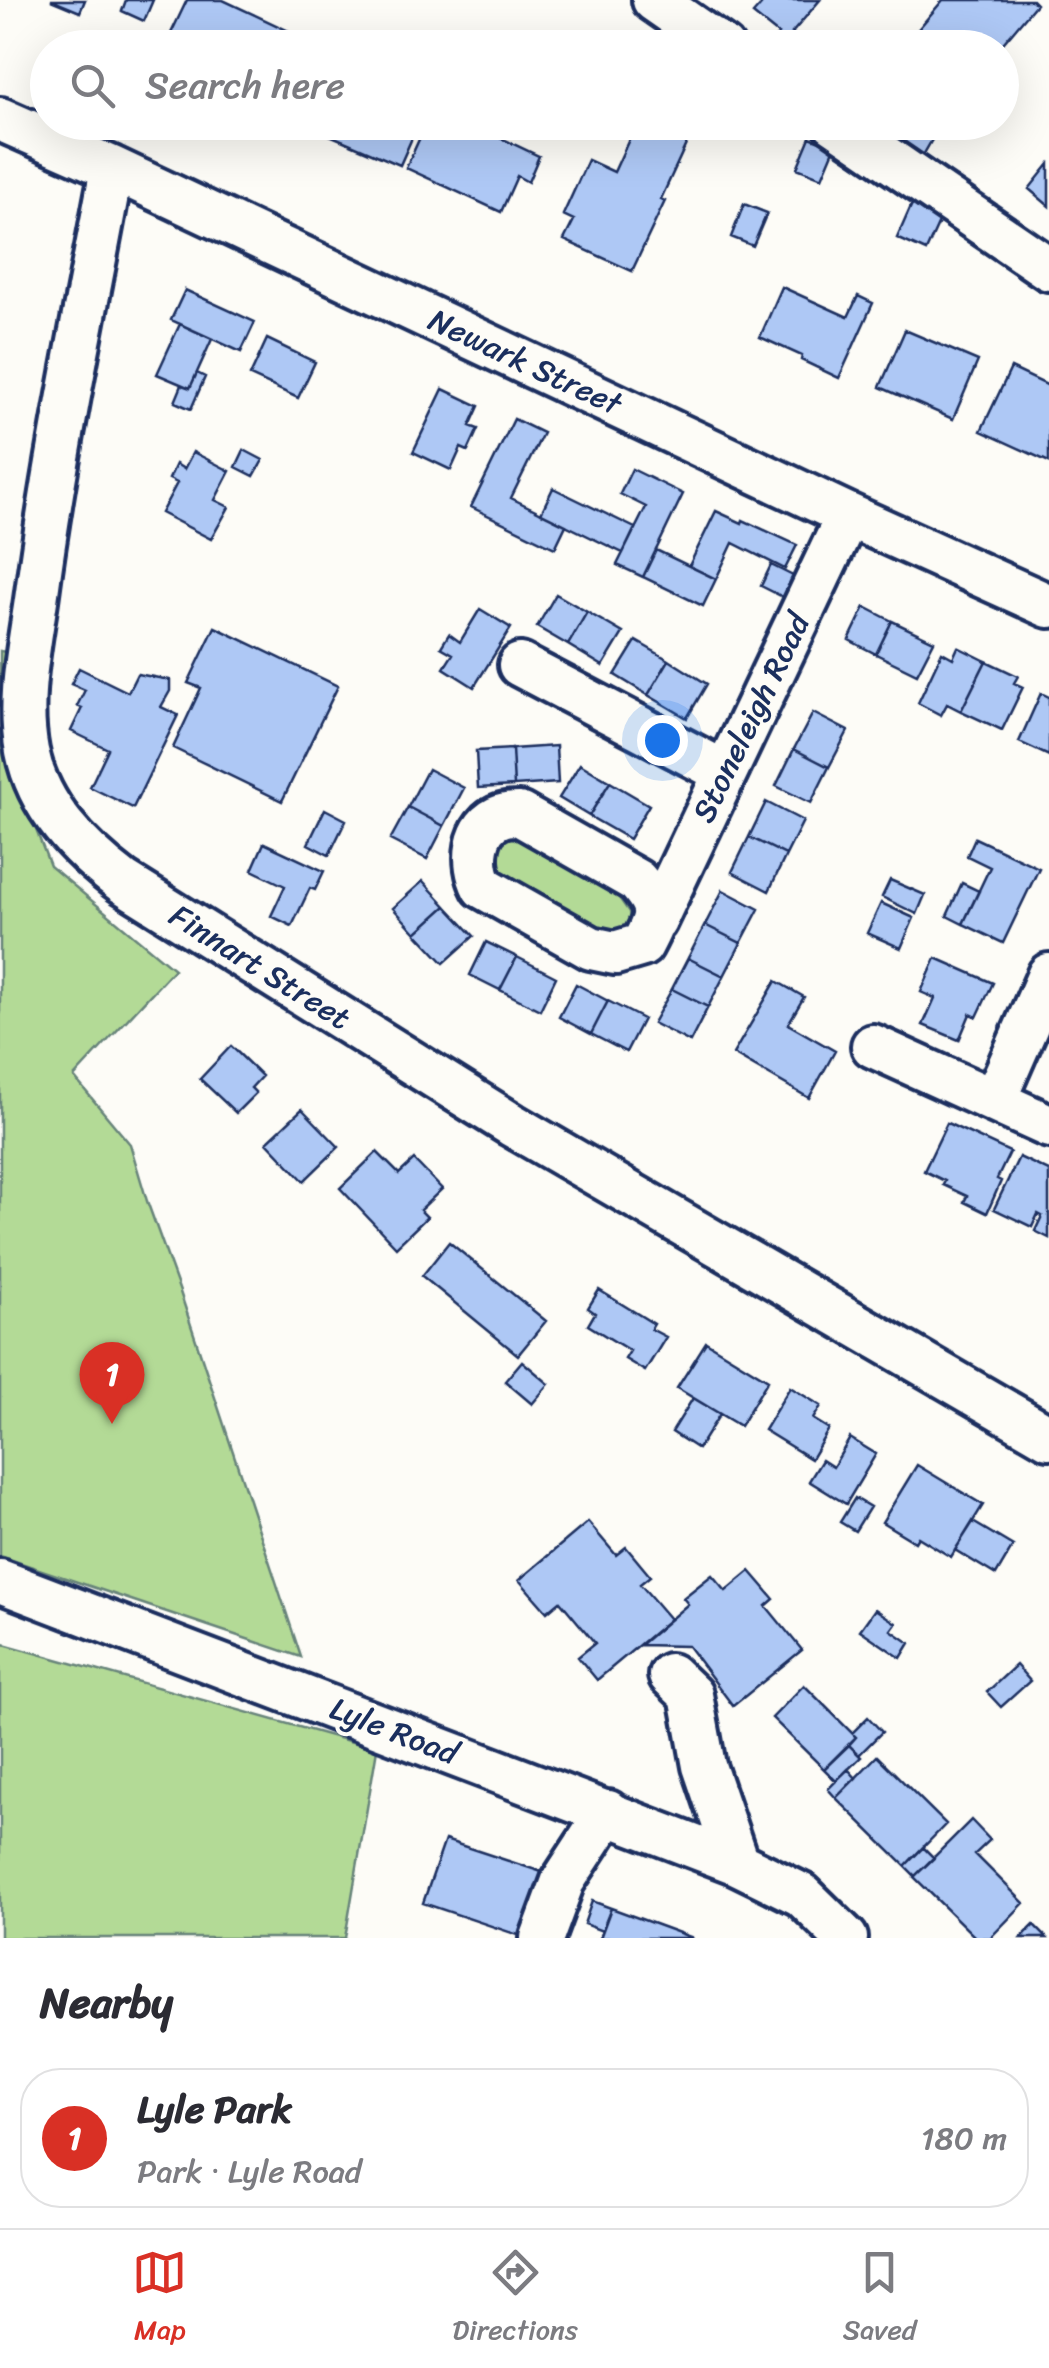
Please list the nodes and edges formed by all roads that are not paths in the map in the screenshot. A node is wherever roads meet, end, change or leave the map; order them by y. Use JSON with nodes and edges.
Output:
{"nodes":[{"id":1,"x":654,"y":0,"type":"edge"},
{"id":2,"x":698,"y":30,"type":"edge"},
{"id":3,"x":0,"y":118,"type":"edge"},
{"id":4,"x":30,"y":131,"type":"edge"},
{"id":5,"x":49,"y":140,"type":"edge"},
{"id":6,"x":860,"y":140,"type":"edge"},
{"id":7,"x":112,"y":168,"type":"junction"},
{"id":8,"x":1049,"y":269,"type":"edge"},
{"id":9,"x":848,"y":515,"type":"junction"},
{"id":10,"x":1049,"y":606,"type":"edge"},
{"id":11,"x":520,"y":665,"type":"dead end"},
{"id":12,"x":724,"y":772,"type":"junction"},
{"id":13,"x":655,"y":921,"type":"dead end"},
{"id":14,"x":1049,"y":975,"type":"edge"},
{"id":15,"x":873,"y":1046,"type":"dead end"},
{"id":16,"x":994,"y":1101,"type":"junction"},
{"id":17,"x":1049,"y":1126,"type":"edge"},
{"id":18,"x":1049,"y":1437,"type":"edge"},
{"id":19,"x":0,"y":1581,"type":"edge"},
{"id":20,"x":670,"y":1674,"type":"dead end"},
{"id":21,"x":608,"y":1812,"type":"junction"},
{"id":22,"x":737,"y":1864,"type":"junction"},
{"id":23,"x":542,"y":1938,"type":"edge"},
{"id":24,"x":846,"y":1938,"type":"edge"}],
"edges":[{"from":1,"to":2,"type":"street"},
{"from":3,"to":4,"type":"street","name":"Newark Street"},
{"from":5,"to":7,"type":"street","name":"Newark Street"},
{"from":6,"to":8,"type":"street"},
{"from":7,"to":9,"type":"street","name":"Newark Street"},
{"from":7,"to":18,"type":"street","name":"Finnart Street"},
{"from":9,"to":10,"type":"street","name":"Newark Street"},
{"from":9,"to":12,"type":"street","name":"Stoneleigh Road"},
{"from":11,"to":12,"type":"street"},
{"from":12,"to":13,"type":"street","name":"Stoneleigh Road"},
{"from":14,"to":16,"type":"street"},
{"from":15,"to":16,"type":"street"},
{"from":16,"to":17,"type":"street"},
{"from":19,"to":21,"type":"street","name":"Lyle Road"},
{"from":20,"to":22,"type":"street"},
{"from":21,"to":22,"type":"street","name":"Lyle Road"},
{"from":21,"to":23,"type":"street"},
{"from":22,"to":24,"type":"street","name":"Lyle Road"}]}
